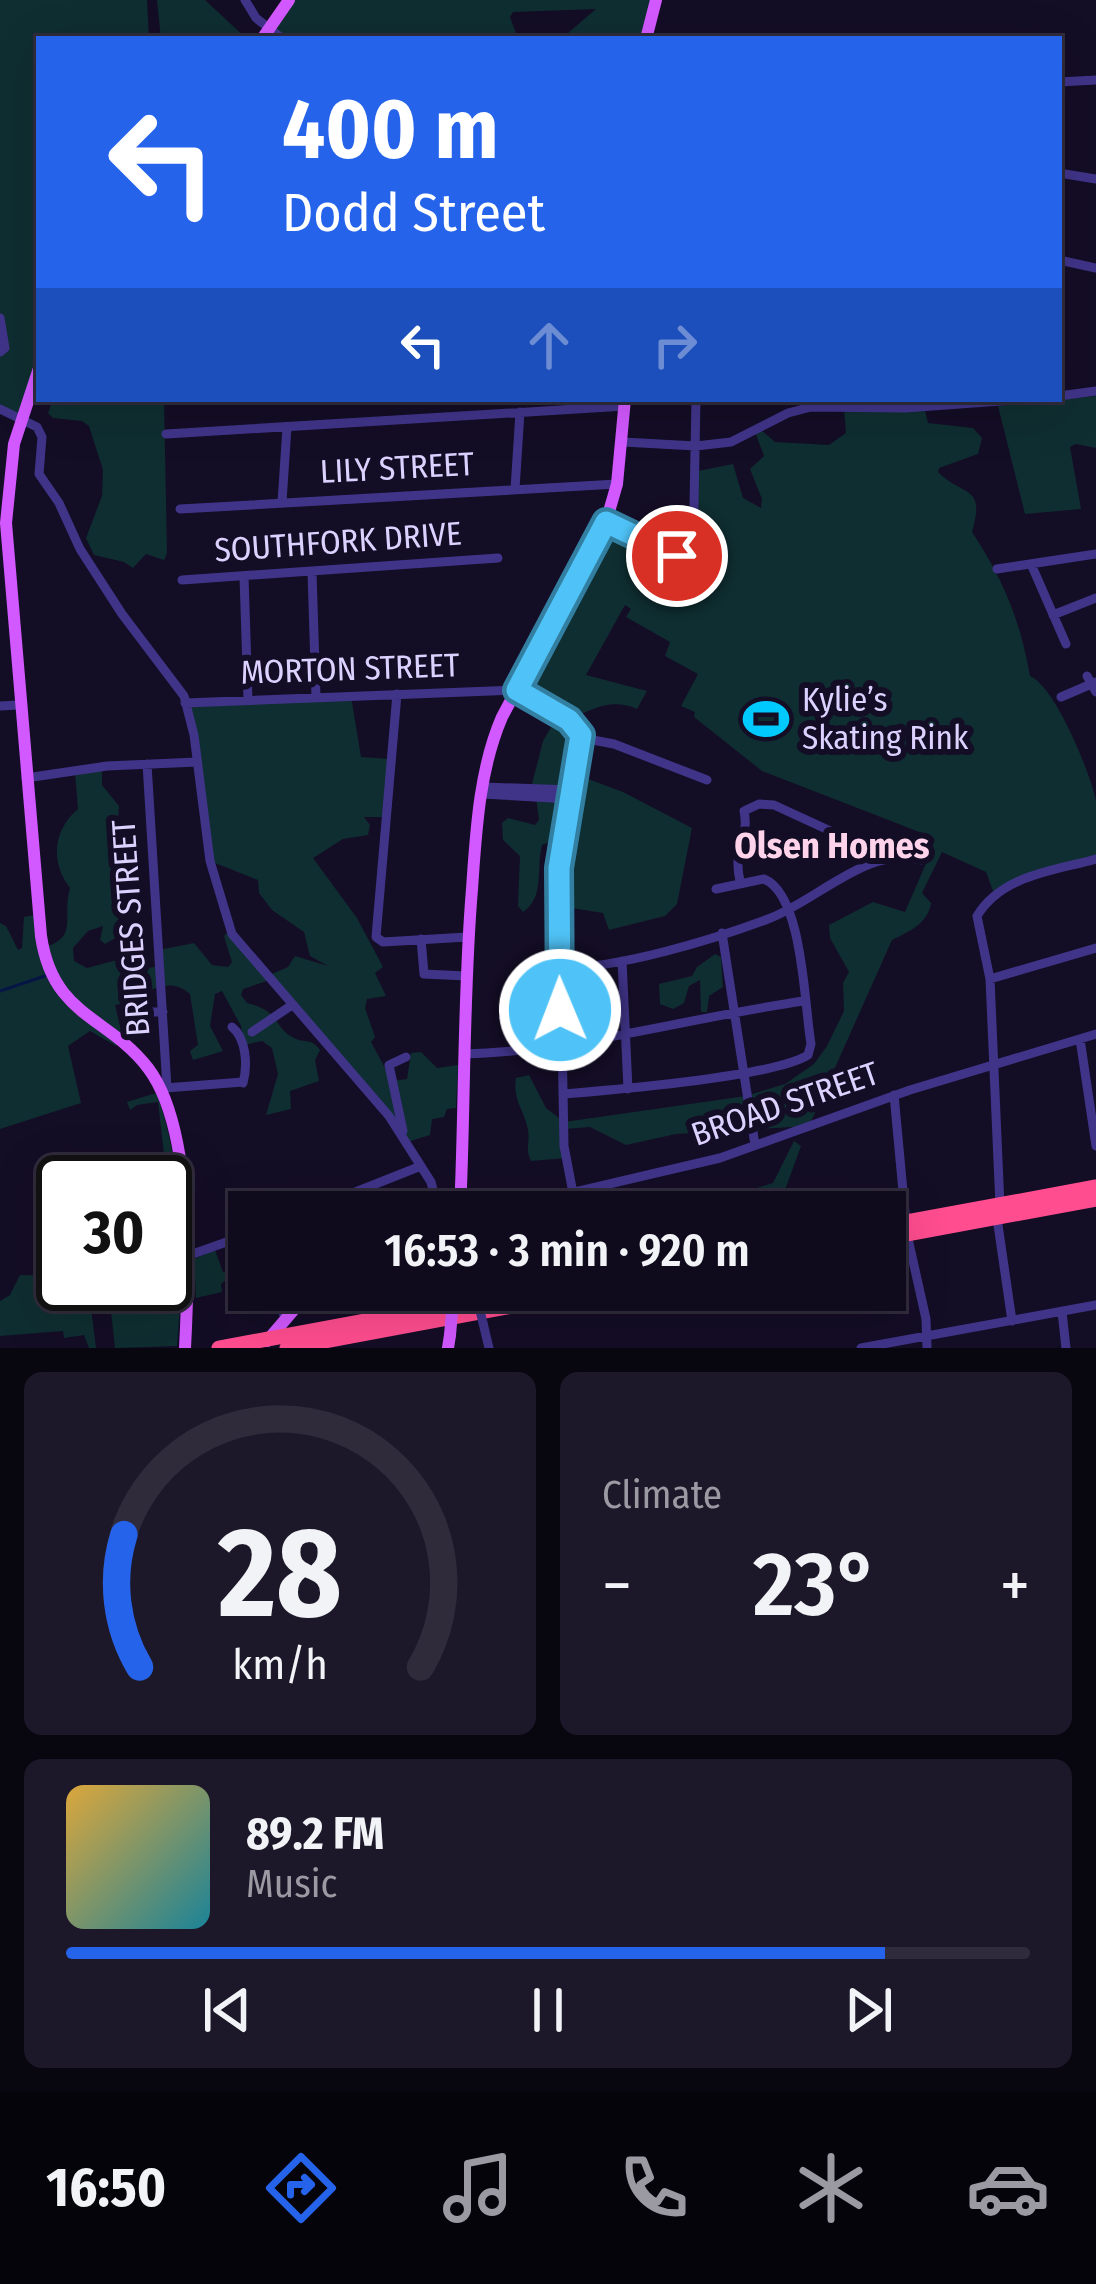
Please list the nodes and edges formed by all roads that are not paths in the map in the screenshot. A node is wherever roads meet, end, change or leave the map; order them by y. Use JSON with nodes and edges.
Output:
{"nodes":[{"id":1,"x":245,"y":0,"type":"edge"},
{"id":2,"x":289,"y":0,"type":"edge"},
{"id":3,"x":656,"y":0,"type":"edge"},
{"id":4,"x":265,"y":34,"type":"edge"},
{"id":5,"x":647,"y":36,"type":"edge"},
{"id":6,"x":1096,"y":80,"type":"edge"},
{"id":7,"x":1062,"y":82,"type":"edge"},
{"id":8,"x":1062,"y":173,"type":"edge"},
{"id":9,"x":1096,"y":178,"type":"edge"},
{"id":10,"x":1062,"y":261,"type":"edge"},
{"id":11,"x":1096,"y":268,"type":"edge"},
{"id":12,"x":0,"y":318,"type":"edge"},
{"id":13,"x":0,"y":352,"type":"edge"},
{"id":14,"x":36,"y":376,"type":"edge"},
{"id":15,"x":1096,"y":391,"type":"edge"},
{"id":16,"x":1062,"y":396,"type":"edge"},
{"id":17,"x":696,"y":402,"type":"edge"},
{"id":18,"x":960,"y":402,"type":"edge"},
{"id":19,"x":625,"y":403,"type":"edge"},
{"id":20,"x":0,"y":409,"type":"edge"},
{"id":21,"x":520,"y":412,"type":"junction"},
{"id":22,"x":20,"y":418,"type":"junction"},
{"id":23,"x":287,"y":427,"type":"junction"},
{"id":24,"x":166,"y":434,"type":"dead end"},
{"id":25,"x":623,"y":442,"type":"junction"},
{"id":26,"x":694,"y":446,"type":"junction"},
{"id":27,"x":617,"y":484,"type":"junction"},
{"id":28,"x":515,"y":489,"type":"junction"},
{"id":29,"x":282,"y":502,"type":"junction"},
{"id":30,"x":3,"y":503,"type":"edge"},
{"id":31,"x":180,"y":509,"type":"dead end"},
{"id":32,"x":606,"y":522,"type":"junction"},
{"id":33,"x":1096,"y":554,"type":"edge"},
{"id":34,"x":498,"y":558,"type":"dead end"},
{"id":35,"x":1031,"y":564,"type":"junction"},
{"id":36,"x":997,"y":569,"type":"dead end"},
{"id":37,"x":312,"y":572,"type":"junction"},
{"id":38,"x":244,"y":576,"type":"junction"},
{"id":39,"x":182,"y":580,"type":"dead end"},
{"id":40,"x":1096,"y":598,"type":"edge"},
{"id":41,"x":1053,"y":615,"type":"junction"},
{"id":42,"x":7,"y":640,"type":"edge"},
{"id":43,"x":1066,"y":644,"type":"dead end"},
{"id":44,"x":1093,"y":684,"type":"edge"},
{"id":45,"x":517,"y":690,"type":"junction"},
{"id":46,"x":397,"y":694,"type":"junction"},
{"id":47,"x":1061,"y":697,"type":"dead end"},
{"id":48,"x":316,"y":698,"type":"junction"},
{"id":49,"x":248,"y":700,"type":"junction"},
{"id":50,"x":185,"y":703,"type":"junction"},
{"id":51,"x":19,"y":705,"type":"junction"},
{"id":52,"x":0,"y":706,"type":"edge"},
{"id":53,"x":582,"y":738,"type":"junction"},
{"id":54,"x":197,"y":762,"type":"junction"},
{"id":55,"x":147,"y":764,"type":"junction"},
{"id":56,"x":26,"y":778,"type":"junction"},
{"id":57,"x":707,"y":780,"type":"dead end"},
{"id":58,"x":483,"y":790,"type":"junction"},
{"id":59,"x":571,"y":794,"type":"junction"},
{"id":60,"x":1096,"y":859,"type":"edge"},
{"id":61,"x":921,"y":860,"type":"dead end"},
{"id":62,"x":878,"y":861,"type":"junction"},
{"id":63,"x":740,"y":881,"type":"junction"},
{"id":64,"x":716,"y":889,"type":"dead end"},
{"id":65,"x":790,"y":909,"type":"junction"},
{"id":66,"x":722,"y":933,"type":"junction"},
{"id":67,"x":467,"y":937,"type":"junction"},
{"id":68,"x":421,"y":939,"type":"junction"},
{"id":69,"x":1096,"y":948,"type":"edge"},
{"id":70,"x":622,"y":961,"type":"junction"},
{"id":71,"x":559,"y":969,"type":"junction"},
{"id":72,"x":466,"y":976,"type":"junction"},
{"id":73,"x":990,"y":979,"type":"junction"},
{"id":74,"x":804,"y":1001,"type":"junction"},
{"id":75,"x":292,"y":1005,"type":"junction"},
{"id":76,"x":734,"y":1011,"type":"junction"},
{"id":77,"x":125,"y":1012,"type":"dead end"},
{"id":78,"x":163,"y":1012,"type":"junction"},
{"id":79,"x":232,"y":1027,"type":"dead end"},
{"id":80,"x":628,"y":1031,"type":"junction"},
{"id":81,"x":252,"y":1032,"type":"dead end"},
{"id":82,"x":1096,"y":1034,"type":"edge"},
{"id":83,"x":1080,"y":1039,"type":"junction"},
{"id":84,"x":563,"y":1045,"type":"junction"},
{"id":85,"x":464,"y":1054,"type":"junction"},
{"id":86,"x":406,"y":1057,"type":"dead end"},
{"id":87,"x":995,"y":1064,"type":"junction"},
{"id":88,"x":742,"y":1072,"type":"junction"},
{"id":89,"x":164,"y":1088,"type":"junction"},
{"id":90,"x":628,"y":1089,"type":"junction"},
{"id":91,"x":563,"y":1094,"type":"junction"},
{"id":92,"x":894,"y":1096,"type":"junction"},
{"id":93,"x":404,"y":1137,"type":"junction"},
{"id":94,"x":755,"y":1145,"type":"junction"},
{"id":95,"x":1096,"y":1146,"type":"edge"},
{"id":96,"x":176,"y":1155,"type":"edge"},
{"id":97,"x":421,"y":1166,"type":"junction"},
{"id":98,"x":1096,"y":1187,"type":"edge"},
{"id":99,"x":357,"y":1191,"type":"edge"},
{"id":100,"x":434,"y":1191,"type":"edge"},
{"id":101,"x":461,"y":1191,"type":"edge"},
{"id":102,"x":573,"y":1191,"type":"edge"},
{"id":103,"x":582,"y":1191,"type":"edge"},
{"id":104,"x":1096,"y":1199,"type":"edge"},
{"id":105,"x":998,"y":1212,"type":"junction"},
{"id":106,"x":907,"y":1228,"type":"junction"},
{"id":107,"x":228,"y":1241,"type":"edge"},
{"id":108,"x":192,"y":1254,"type":"edge"},
{"id":109,"x":1096,"y":1305,"type":"edge"},
{"id":110,"x":185,"y":1311,"type":"edge"},
{"id":111,"x":282,"y":1311,"type":"edge"},
{"id":112,"x":293,"y":1311,"type":"edge"},
{"id":113,"x":408,"y":1311,"type":"edge"},
{"id":114,"x":439,"y":1311,"type":"edge"},
{"id":115,"x":461,"y":1311,"type":"edge"},
{"id":116,"x":474,"y":1311,"type":"edge"},
{"id":117,"x":1062,"y":1312,"type":"junction"},
{"id":118,"x":285,"y":1318,"type":"junction"},
{"id":119,"x":1012,"y":1321,"type":"junction"},
{"id":120,"x":299,"y":1334,"type":"junction"},
{"id":121,"x":928,"y":1335,"type":"junction"},
{"id":122,"x":267,"y":1341,"type":"junction"},
{"id":123,"x":449,"y":1342,"type":"edge"},
{"id":124,"x":369,"y":1343,"type":"edge"},
{"id":125,"x":184,"y":1348,"type":"edge"},
{"id":126,"x":219,"y":1348,"type":"edge"},
{"id":127,"x":287,"y":1348,"type":"edge"},
{"id":128,"x":489,"y":1348,"type":"edge"},
{"id":129,"x":861,"y":1348,"type":"edge"},
{"id":130,"x":927,"y":1348,"type":"edge"},
{"id":131,"x":1066,"y":1348,"type":"edge"}],
"edges":[{"from":1,"to":4,"type":"street"},
{"from":2,"to":4,"type":"main road"},
{"from":3,"to":5,"type":"main road"},
{"from":6,"to":7,"type":"street"},
{"from":8,"to":9,"type":"street"},
{"from":10,"to":11,"type":"street"},
{"from":12,"to":13,"type":"street"},
{"from":14,"to":22,"type":"main road"},
{"from":15,"to":16,"type":"street"},
{"from":17,"to":26,"type":"street"},
{"from":18,"to":26,"type":"street"},
{"from":19,"to":21,"type":"street"},
{"from":19,"to":25,"type":"main road"},
{"from":20,"to":22,"type":"street"},
{"from":21,"to":23,"type":"street"},
{"from":21,"to":28,"type":"street"},
{"from":22,"to":30,"type":"main road"},
{"from":22,"to":50,"type":"street"},
{"from":23,"to":24,"type":"street"},
{"from":23,"to":29,"type":"street"},
{"from":25,"to":26,"type":"street"},
{"from":25,"to":27,"type":"main road"},
{"from":26,"to":32,"type":"street"},
{"from":27,"to":28,"type":"street","name":"LILY STREET"},
{"from":27,"to":32,"type":"main road"},
{"from":28,"to":29,"type":"street","name":"LILY STREET"},
{"from":29,"to":31,"type":"street","name":"LILY STREET"},
{"from":30,"to":42,"type":"main road"},
{"from":32,"to":45,"type":"main road"},
{"from":33,"to":35,"type":"street"},
{"from":34,"to":37,"type":"street","name":"SOUTHFORK DRIVE"},
{"from":35,"to":36,"type":"street"},
{"from":35,"to":41,"type":"street"},
{"from":37,"to":38,"type":"street","name":"SOUTHFORK DRIVE"},
{"from":37,"to":48,"type":"street"},
{"from":38,"to":39,"type":"street","name":"SOUTHFORK DRIVE"},
{"from":38,"to":49,"type":"street"},
{"from":40,"to":41,"type":"street"},
{"from":41,"to":43,"type":"street"},
{"from":42,"to":51,"type":"main road"},
{"from":44,"to":47,"type":"street"},
{"from":45,"to":46,"type":"street","name":"MORTON STREET"},
{"from":45,"to":53,"type":"street"},
{"from":45,"to":58,"type":"main road"},
{"from":46,"to":48,"type":"street","name":"MORTON STREET"},
{"from":46,"to":68,"type":"street"},
{"from":48,"to":49,"type":"street","name":"MORTON STREET"},
{"from":49,"to":50,"type":"street","name":"MORTON STREET"},
{"from":50,"to":54,"type":"street"},
{"from":51,"to":52,"type":"street"},
{"from":51,"to":56,"type":"main road"},
{"from":53,"to":57,"type":"street"},
{"from":53,"to":59,"type":"street"},
{"from":54,"to":55,"type":"street"},
{"from":54,"to":75,"type":"street"},
{"from":55,"to":56,"type":"street"},
{"from":55,"to":78,"type":"street","name":"BRIDGES STREET"},
{"from":56,"to":89,"type":"main road"},
{"from":58,"to":59,"type":"street"},
{"from":58,"to":67,"type":"main road"},
{"from":59,"to":71,"type":"street"},
{"from":60,"to":73,"type":"street"},
{"from":61,"to":62,"type":"street"},
{"from":62,"to":63,"type":"street"},
{"from":62,"to":65,"type":"street"},
{"from":63,"to":64,"type":"street"},
{"from":63,"to":65,"type":"street"},
{"from":65,"to":66,"type":"street"},
{"from":65,"to":74,"type":"street"},
{"from":66,"to":70,"type":"street"},
{"from":66,"to":76,"type":"street"},
{"from":67,"to":68,"type":"street"},
{"from":67,"to":72,"type":"main road"},
{"from":68,"to":72,"type":"street"},
{"from":69,"to":73,"type":"street"},
{"from":70,"to":71,"type":"street"},
{"from":70,"to":80,"type":"street"},
{"from":71,"to":84,"type":"street"},
{"from":72,"to":85,"type":"main road"},
{"from":73,"to":87,"type":"street"},
{"from":74,"to":76,"type":"street"},
{"from":74,"to":88,"type":"street"},
{"from":75,"to":81,"type":"street"},
{"from":75,"to":93,"type":"street"},
{"from":76,"to":80,"type":"street"},
{"from":76,"to":88,"type":"street"},
{"from":77,"to":78,"type":"street"},
{"from":78,"to":89,"type":"street","name":"BRIDGES STREET"},
{"from":79,"to":89,"type":"street"},
{"from":80,"to":84,"type":"street"},
{"from":80,"to":90,"type":"street"},
{"from":82,"to":83,"type":"street","name":"BROAD STREET"},
{"from":83,"to":87,"type":"street","name":"BROAD STREET"},
{"from":83,"to":95,"type":"street"},
{"from":84,"to":85,"type":"street"},
{"from":84,"to":91,"type":"street"},
{"from":85,"to":101,"type":"main road"},
{"from":86,"to":93,"type":"street"},
{"from":87,"to":92,"type":"street","name":"BROAD STREET"},
{"from":87,"to":105,"type":"street"},
{"from":88,"to":90,"type":"street"},
{"from":88,"to":94,"type":"street"},
{"from":89,"to":96,"type":"main road"},
{"from":90,"to":91,"type":"street"},
{"from":91,"to":102,"type":"street"},
{"from":92,"to":94,"type":"street","name":"BROAD STREET"},
{"from":92,"to":106,"type":"street"},
{"from":93,"to":97,"type":"street"},
{"from":94,"to":103,"type":"street","name":"BROAD STREET"},
{"from":97,"to":99,"type":"street"},
{"from":97,"to":100,"type":"street"},
{"from":98,"to":105,"type":"highway"},
{"from":104,"to":105,"type":"highway"},
{"from":105,"to":106,"type":"highway"},
{"from":105,"to":119,"type":"street"},
{"from":106,"to":121,"type":"street"},
{"from":107,"to":108,"type":"street"},
{"from":109,"to":117,"type":"street"},
{"from":110,"to":125,"type":"main road"},
{"from":111,"to":118,"type":"street"},
{"from":112,"to":118,"type":"main road"},
{"from":113,"to":120,"type":"highway"},
{"from":114,"to":124,"type":"highway"},
{"from":115,"to":123,"type":"main road","bridge":true},
{"from":116,"to":128,"type":"street","bridge":true},
{"from":117,"to":119,"type":"street"},
{"from":117,"to":131,"type":"street"},
{"from":118,"to":120,"type":"main road"},
{"from":118,"to":122,"type":"main road"},
{"from":119,"to":121,"type":"street"},
{"from":120,"to":122,"type":"highway"},
{"from":121,"to":129,"type":"street"},
{"from":121,"to":130,"type":"street"},
{"from":122,"to":126,"type":"highway"},
{"from":124,"to":127,"type":"highway"}]}
